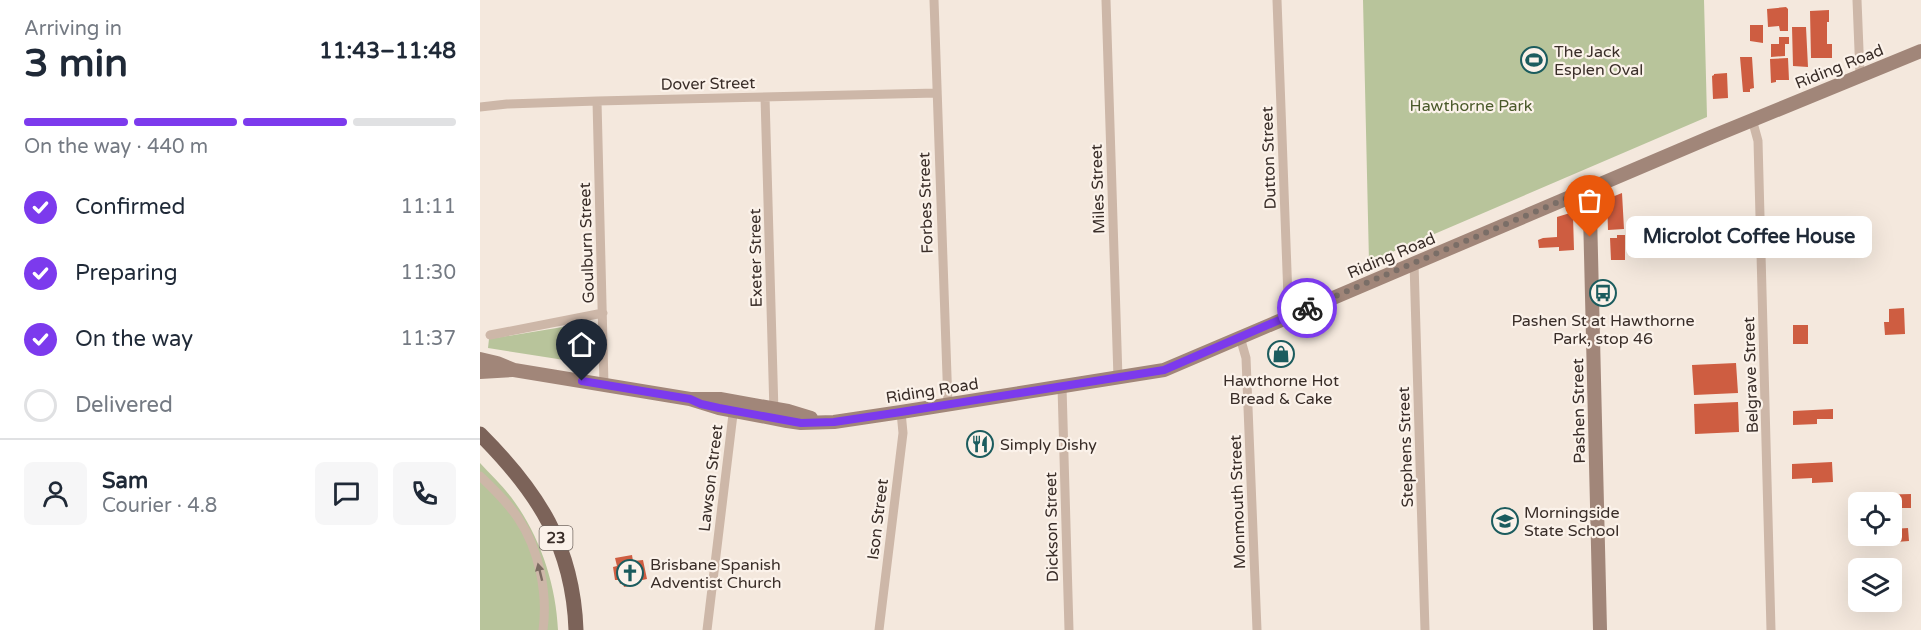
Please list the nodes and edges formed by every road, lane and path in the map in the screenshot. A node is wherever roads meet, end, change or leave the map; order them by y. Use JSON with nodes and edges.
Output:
{"nodes":[{"id":1,"x":934,"y":0,"type":"edge"},
{"id":2,"x":1107,"y":0,"type":"edge"},
{"id":3,"x":1277,"y":0,"type":"edge"},
{"id":4,"x":1857,"y":0,"type":"edge"},
{"id":5,"x":1921,"y":51,"type":"edge"},
{"id":6,"x":1860,"y":75,"type":"junction"},
{"id":7,"x":937,"y":93,"type":"junction"},
{"id":8,"x":765,"y":97,"type":"junction"},
{"id":9,"x":597,"y":101,"type":"junction"},
{"id":10,"x":480,"y":107,"type":"edge"},
{"id":11,"x":1752,"y":119,"type":"junction"},
{"id":12,"x":1582,"y":192,"type":"junction"},
{"id":13,"x":1414,"y":263,"type":"junction"},
{"id":14,"x":603,"y":313,"type":"junction"},
{"id":15,"x":1293,"y":314,"type":"junction"},
{"id":16,"x":490,"y":335,"type":"dead end"},
{"id":17,"x":1240,"y":337,"type":"junction"},
{"id":18,"x":480,"y":359,"type":"edge"},
{"id":19,"x":514,"y":370,"type":"junction"},
{"id":20,"x":485,"y":372,"type":"edge"},
{"id":21,"x":1118,"y":378,"type":"junction"},
{"id":22,"x":480,"y":383,"type":"edge"},
{"id":23,"x":604,"y":385,"type":"junction"},
{"id":24,"x":1062,"y":387,"type":"junction"},
{"id":25,"x":948,"y":405,"type":"junction"},
{"id":26,"x":734,"y":406,"type":"junction"},
{"id":27,"x":901,"y":412,"type":"junction"},
{"id":28,"x":774,"y":413,"type":"junction"},
{"id":29,"x":480,"y":433,"type":"edge"},
{"id":30,"x":480,"y":476,"type":"edge"},
{"id":31,"x":543,"y":630,"type":"edge"},
{"id":32,"x":576,"y":630,"type":"edge"},
{"id":33,"x":707,"y":630,"type":"edge"},
{"id":34,"x":879,"y":630,"type":"edge"},
{"id":35,"x":1069,"y":630,"type":"edge"},
{"id":36,"x":1257,"y":630,"type":"edge"},
{"id":37,"x":1425,"y":630,"type":"edge"},
{"id":38,"x":1600,"y":630,"type":"edge"},
{"id":39,"x":1771,"y":630,"type":"edge"}],
"edges":[{"from":1,"to":7,"type":"street","name":"Forbes Street"},
{"from":2,"to":21,"type":"street","name":"Miles Street"},
{"from":3,"to":15,"type":"street","name":"Dutton Street"},
{"from":4,"to":6,"type":"street"},
{"from":5,"to":6,"type":"main road","name":"Riding Road"},
{"from":6,"to":11,"type":"main road","name":"Riding Road"},
{"from":7,"to":8,"type":"street","name":"Dover Street"},
{"from":7,"to":25,"type":"street","name":"Forbes Street"},
{"from":8,"to":9,"type":"street","name":"Dover Street"},
{"from":8,"to":28,"type":"street","name":"Exeter Street"},
{"from":9,"to":10,"type":"street","name":"Dover Street"},
{"from":9,"to":14,"type":"street","name":"Goulburn Street"},
{"from":11,"to":12,"type":"main road","name":"Riding Road"},
{"from":11,"to":39,"type":"street","name":"Belgrave Street"},
{"from":12,"to":13,"type":"main road","name":"Riding Road"},
{"from":12,"to":38,"type":"main road","name":"Pashen Street"},
{"from":13,"to":15,"type":"main road","name":"Riding Road"},
{"from":13,"to":37,"type":"street","name":"Stephens Street"},
{"from":14,"to":16,"type":"street"},
{"from":14,"to":23,"type":"street","name":"Goulburn Street"},
{"from":15,"to":17,"type":"main road","name":"Riding Road"},
{"from":17,"to":21,"type":"main road","name":"Riding Road"},
{"from":17,"to":36,"type":"street","name":"Monmouth Street"},
{"from":18,"to":19,"type":"main road","name":"Riding Road"},
{"from":19,"to":20,"type":"main road","name":"Riding Road"},
{"from":19,"to":23,"type":"main road","name":"Riding Road"},
{"from":20,"to":22,"type":"main road"},
{"from":21,"to":24,"type":"main road","name":"Riding Road"},
{"from":23,"to":26,"type":"main road","name":"Riding Road"},
{"from":24,"to":25,"type":"main road","name":"Riding Road"},
{"from":24,"to":35,"type":"street","name":"Dickson Street"},
{"from":25,"to":27,"type":"main road","name":"Riding Road"},
{"from":26,"to":28,"type":"main road","name":"Riding Road"},
{"from":26,"to":33,"type":"street","name":"Lawson Street"},
{"from":27,"to":28,"type":"main road","name":"Riding Road"},
{"from":27,"to":34,"type":"street","name":"Ison Street"},
{"from":29,"to":32,"type":"main road","number":"23"},
{"from":31,"to":30,"type":"street","one_way":true}]}
